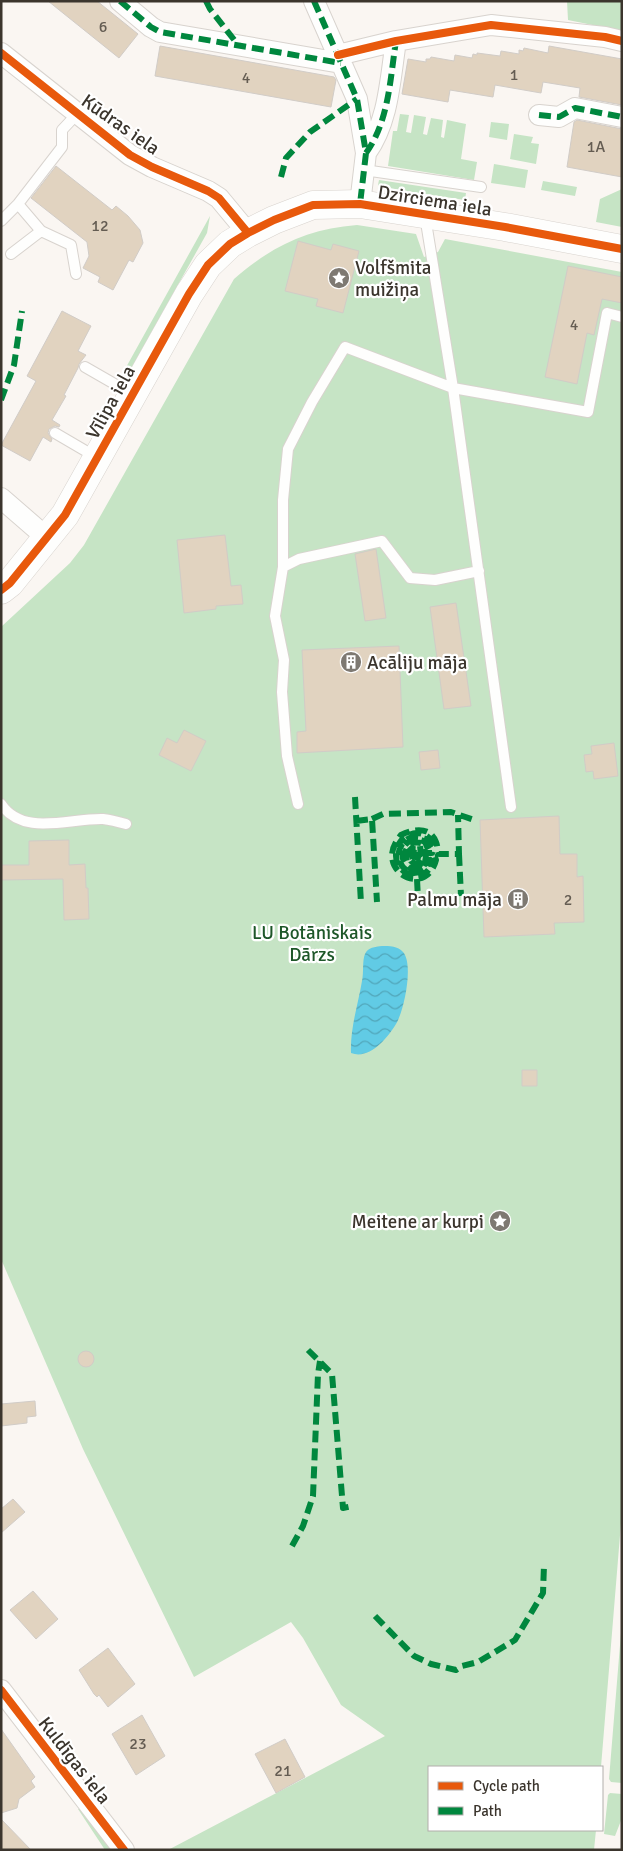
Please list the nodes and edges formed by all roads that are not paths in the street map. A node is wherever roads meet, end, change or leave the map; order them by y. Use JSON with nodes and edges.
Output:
{"nodes":[{"id":1,"x":120,"y":1,"type":"edge"},
{"id":2,"x":314,"y":1,"type":"edge"},
{"id":3,"x":622,"y":40,"type":"edge"},
{"id":4,"x":396,"y":42,"type":"junction"},
{"id":5,"x":1,"y":52,"type":"edge"},
{"id":6,"x":340,"y":59,"type":"junction"},
{"id":7,"x":77,"y":114,"type":"junction"},
{"id":8,"x":539,"y":115,"type":"dead end"},
{"id":9,"x":622,"y":116,"type":"edge"},
{"id":10,"x":365,"y":162,"type":"junction"},
{"id":11,"x":481,"y":188,"type":"dead end"},
{"id":12,"x":18,"y":204,"type":"junction"},
{"id":13,"x":360,"y":204,"type":"junction"},
{"id":14,"x":425,"y":215,"type":"junction"},
{"id":15,"x":1,"y":221,"type":"edge"},
{"id":16,"x":41,"y":231,"type":"junction"},
{"id":17,"x":248,"y":233,"type":"junction"},
{"id":18,"x":622,"y":249,"type":"edge"},
{"id":19,"x":11,"y":254,"type":"dead end"},
{"id":20,"x":76,"y":274,"type":"dead end"},
{"id":21,"x":622,"y":317,"type":"edge"},
{"id":22,"x":85,"y":367,"type":"dead end"},
{"id":23,"x":453,"y":388,"type":"junction"},
{"id":24,"x":133,"y":394,"type":"junction"},
{"id":25,"x":55,"y":433,"type":"dead end"},
{"id":26,"x":97,"y":458,"type":"junction"},
{"id":27,"x":4,"y":507,"type":"edge"},
{"id":28,"x":47,"y":538,"type":"junction"},
{"id":29,"x":283,"y":567,"type":"junction"},
{"id":30,"x":479,"y":571,"type":"junction"},
{"id":31,"x":1,"y":590,"type":"edge"},
{"id":32,"x":1,"y":804,"type":"edge"},
{"id":33,"x":298,"y":804,"type":"dead end"},
{"id":34,"x":512,"y":807,"type":"dead end"},
{"id":35,"x":126,"y":824,"type":"dead end"},
{"id":36,"x":1,"y":1690,"type":"edge"},
{"id":37,"x":124,"y":1850,"type":"edge"}],
"edges":[{"from":1,"to":6,"type":"street"},
{"from":2,"to":6,"type":"street"},
{"from":3,"to":4,"type":"street"},
{"from":4,"to":6,"type":"street"},
{"from":4,"to":10,"type":"street"},
{"from":5,"to":7,"type":"street","name":"Kūdras iela"},
{"from":6,"to":10,"type":"street"},
{"from":7,"to":12,"type":"lane"},
{"from":7,"to":17,"type":"street","name":"Kūdras iela"},
{"from":8,"to":9,"type":"street"},
{"from":10,"to":11,"type":"lane"},
{"from":10,"to":13,"type":"street"},
{"from":12,"to":15,"type":"lane"},
{"from":12,"to":16,"type":"lane"},
{"from":13,"to":14,"type":"street","name":"Dzirciema iela"},
{"from":13,"to":17,"type":"street","name":"Dzirciema iela"},
{"from":14,"to":18,"type":"street","name":"Dzirciema iela"},
{"from":14,"to":23,"type":"lane"},
{"from":16,"to":19,"type":"lane"},
{"from":16,"to":20,"type":"lane"},
{"from":17,"to":24,"type":"street","name":"Vīlipa iela"},
{"from":21,"to":23,"type":"lane"},
{"from":22,"to":24,"type":"lane"},
{"from":23,"to":29,"type":"lane"},
{"from":23,"to":30,"type":"lane"},
{"from":24,"to":26,"type":"street","name":"Vīlipa iela"},
{"from":25,"to":26,"type":"lane"},
{"from":26,"to":28,"type":"street","name":"Vīlipa iela"},
{"from":27,"to":28,"type":"street"},
{"from":28,"to":31,"type":"street","name":"Vīlipa iela"},
{"from":29,"to":30,"type":"lane"},
{"from":29,"to":33,"type":"lane"},
{"from":30,"to":34,"type":"lane"},
{"from":32,"to":35,"type":"lane"},
{"from":36,"to":37,"type":"street","name":"Kuldīgas iela"}]}
